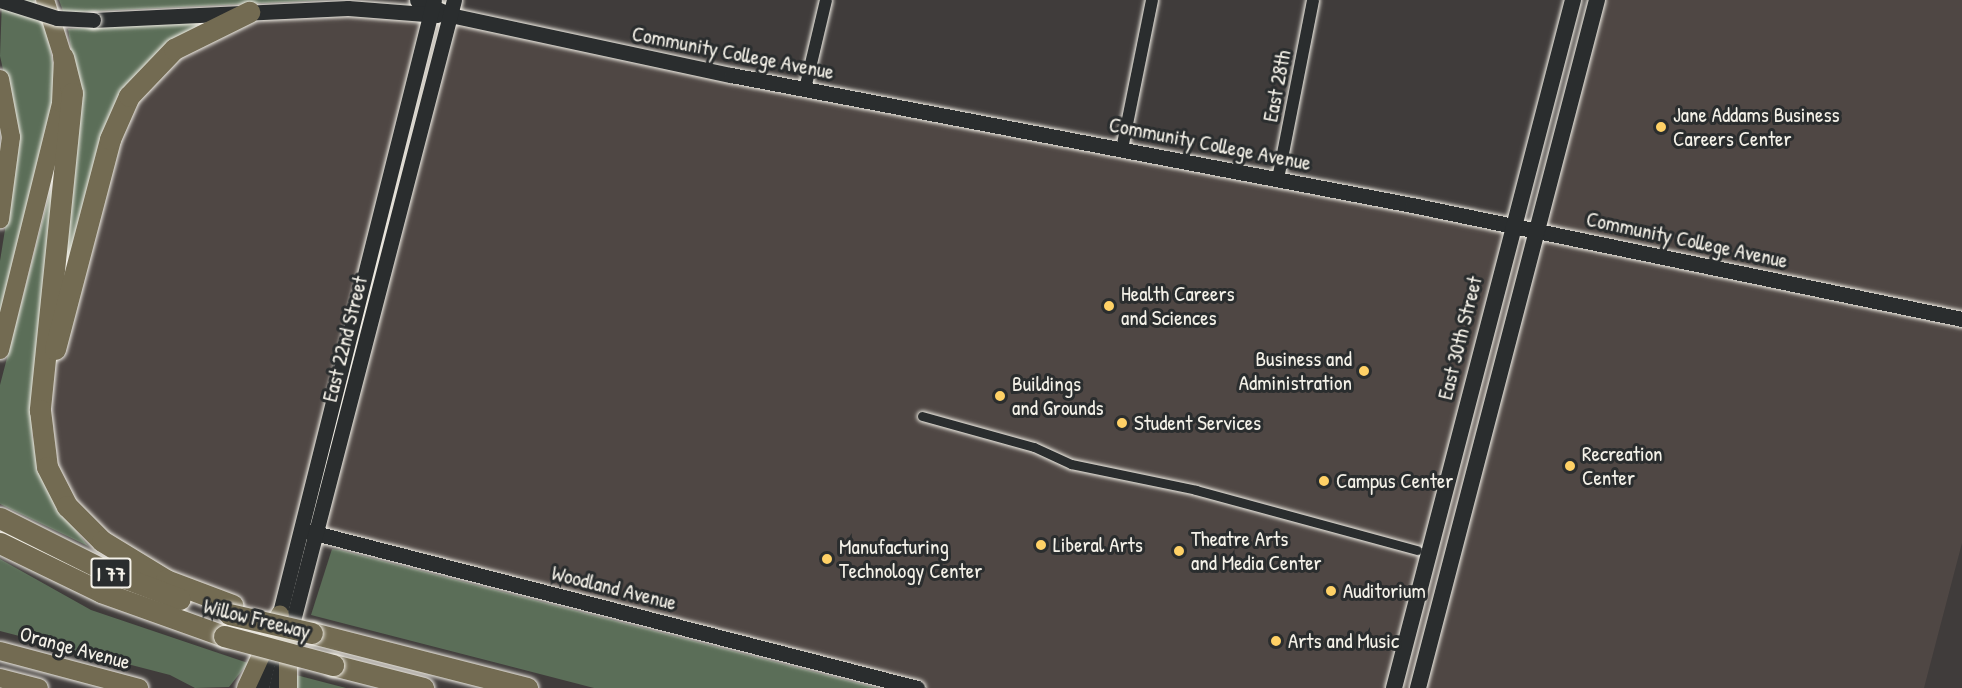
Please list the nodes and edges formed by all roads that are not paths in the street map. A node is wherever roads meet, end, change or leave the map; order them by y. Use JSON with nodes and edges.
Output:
{"nodes":[{"id":1,"x":0,"y":0,"type":"edge"},
{"id":2,"x":45,"y":0,"type":"edge"},
{"id":3,"x":417,"y":0,"type":"edge"},
{"id":4,"x":826,"y":0,"type":"edge"},
{"id":5,"x":1152,"y":0,"type":"edge"},
{"id":6,"x":1313,"y":0,"type":"edge"},
{"id":7,"x":1574,"y":0,"type":"edge"},
{"id":8,"x":1597,"y":0,"type":"edge"},
{"id":9,"x":432,"y":7,"type":"edge"},
{"id":10,"x":452,"y":7,"type":"edge"},
{"id":11,"x":249,"y":12,"type":"junction"},
{"id":12,"x":63,"y":57,"type":"junction"},
{"id":13,"x":0,"y":79,"type":"edge"},
{"id":14,"x":805,"y":89,"type":"junction"},
{"id":15,"x":1122,"y":149,"type":"junction"},
{"id":16,"x":1278,"y":179,"type":"junction"},
{"id":17,"x":0,"y":219,"type":"edge"},
{"id":18,"x":1512,"y":225,"type":"junction"},
{"id":19,"x":1537,"y":230,"type":"junction"},
{"id":20,"x":1962,"y":319,"type":"edge"},
{"id":21,"x":0,"y":350,"type":"edge"},
{"id":22,"x":40,"y":410,"type":"junction"},
{"id":23,"x":922,"y":417,"type":"dead end"},
{"id":24,"x":0,"y":518,"type":"edge"},
{"id":25,"x":300,"y":530,"type":"junction"},
{"id":26,"x":317,"y":534,"type":"junction"},
{"id":27,"x":0,"y":543,"type":"edge"},
{"id":28,"x":1417,"y":550,"type":"dead end"},
{"id":29,"x":230,"y":610,"type":"junction"},
{"id":30,"x":280,"y":614,"type":"junction"},
{"id":31,"x":288,"y":641,"type":"junction"},
{"id":32,"x":0,"y":651,"type":"edge"},
{"id":33,"x":0,"y":678,"type":"edge"},
{"id":34,"x":419,"y":687,"type":"edge"},
{"id":35,"x":39,"y":688,"type":"edge"},
{"id":36,"x":139,"y":688,"type":"edge"},
{"id":37,"x":246,"y":688,"type":"edge"},
{"id":38,"x":261,"y":688,"type":"edge"},
{"id":39,"x":276,"y":688,"type":"edge"},
{"id":40,"x":288,"y":688,"type":"edge"},
{"id":41,"x":527,"y":688,"type":"edge"},
{"id":42,"x":917,"y":688,"type":"edge"},
{"id":43,"x":1394,"y":688,"type":"edge"},
{"id":44,"x":1418,"y":688,"type":"edge"}],
"edges":[{"from":1,"to":11,"type":"street","bridge":true},
{"from":2,"to":12,"type":"main road"},
{"from":3,"to":9,"type":"street","name":"Community College Avenue"},
{"from":4,"to":14,"type":"street"},
{"from":5,"to":15,"type":"street"},
{"from":6,"to":16,"type":"street","name":"East 28th"},
{"from":7,"to":18,"type":"main road","name":"East 30th Street"},
{"from":8,"to":19,"type":"main road"},
{"from":9,"to":10,"type":"street","name":"Community College Avenue"},
{"from":9,"to":11,"type":"street"},
{"from":9,"to":25,"type":"street","name":"East 22nd Street"},
{"from":10,"to":14,"type":"street","name":"Community College Avenue"},
{"from":10,"to":26,"type":"street","name":"East 22nd Street"},
{"from":11,"to":22,"type":"highway"},
{"from":12,"to":21,"type":"main road"},
{"from":12,"to":22,"type":"highway"},
{"from":13,"to":17,"type":"main road"},
{"from":14,"to":15,"type":"street","name":"Community College Avenue"},
{"from":15,"to":16,"type":"street","name":"Community College Avenue"},
{"from":16,"to":18,"type":"street","name":"Community College Avenue"},
{"from":18,"to":19,"type":"street","name":"Community College Avenue"},
{"from":18,"to":43,"type":"main road","name":"East 30th Street"},
{"from":19,"to":20,"type":"street","name":"Community College Avenue"},
{"from":19,"to":44,"type":"main road"},
{"from":22,"to":29,"type":"highway"},
{"from":23,"to":28,"type":"street"},
{"from":24,"to":29,"type":"highway","name":"Willow Freeway","number":"I 77"},
{"from":25,"to":26,"type":"street","name":"Woodland Avenue"},
{"from":25,"to":30,"type":"street","name":"East 22nd Street"},
{"from":26,"to":31,"type":"street","name":"East 22nd Street"},
{"from":26,"to":42,"type":"street","name":"Woodland Avenue"},
{"from":27,"to":34,"type":"highway","name":"Willow Freeway","number":"I 77","bridge":true},
{"from":29,"to":41,"type":"highway","name":"Willow Freeway","bridge":true},
{"from":30,"to":37,"type":"main road"},
{"from":30,"to":38,"type":"street","name":"East 22nd Street"},
{"from":31,"to":39,"type":"street","name":"East 22nd Street"},
{"from":31,"to":40,"type":"main road"},
{"from":32,"to":36,"type":"main road","name":"Orange Avenue"},
{"from":33,"to":35,"type":"main road"}]}
